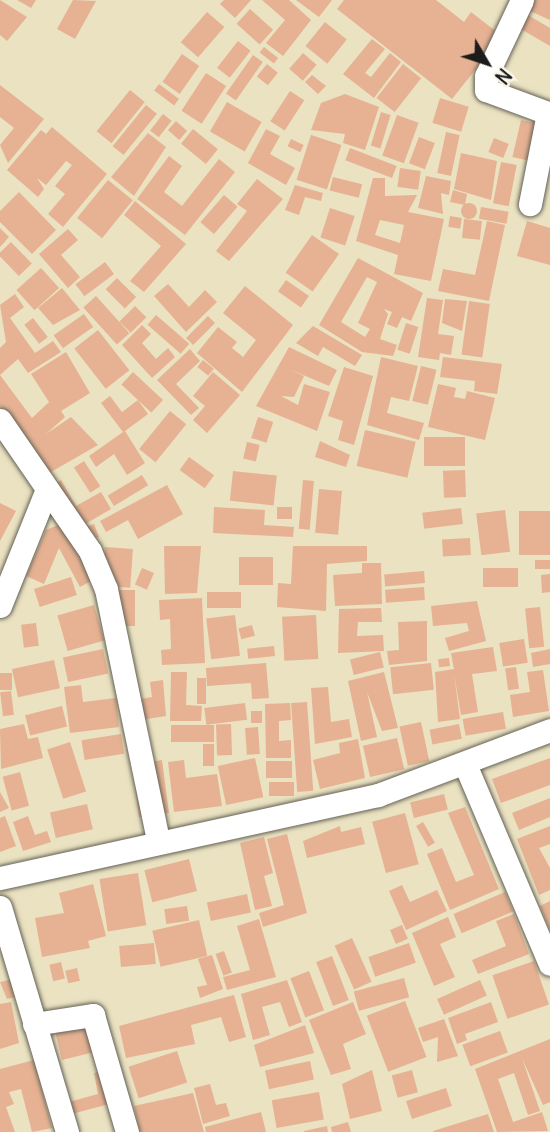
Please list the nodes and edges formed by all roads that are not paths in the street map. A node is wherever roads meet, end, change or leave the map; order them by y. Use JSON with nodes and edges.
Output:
{"nodes":[{"id":1,"x":522,"y":0,"type":"edge"},
{"id":2,"x":530,"y":204,"type":"dead end"},
{"id":3,"x":0,"y":420,"type":"edge"},
{"id":4,"x":45,"y":494,"type":"junction"},
{"id":5,"x":0,"y":606,"type":"edge"},
{"id":6,"x":550,"y":730,"type":"edge"},
{"id":7,"x":465,"y":764,"type":"junction"},
{"id":8,"x":158,"y":841,"type":"junction"},
{"id":9,"x":0,"y":878,"type":"edge"},
{"id":10,"x":0,"y":907,"type":"edge"},
{"id":11,"x":550,"y":964,"type":"edge"},
{"id":12,"x":34,"y":1024,"type":"junction"},
{"id":13,"x":67,"y":1132,"type":"edge"},
{"id":14,"x":127,"y":1132,"type":"edge"}],
"edges":[{"from":1,"to":2,"type":"street"},
{"from":3,"to":4,"type":"street"},
{"from":4,"to":5,"type":"street"},
{"from":4,"to":8,"type":"street"},
{"from":6,"to":7,"type":"street"},
{"from":7,"to":8,"type":"street"},
{"from":7,"to":11,"type":"street"},
{"from":8,"to":9,"type":"street"},
{"from":10,"to":12,"type":"street"},
{"from":12,"to":13,"type":"street"},
{"from":12,"to":14,"type":"street"}]}
